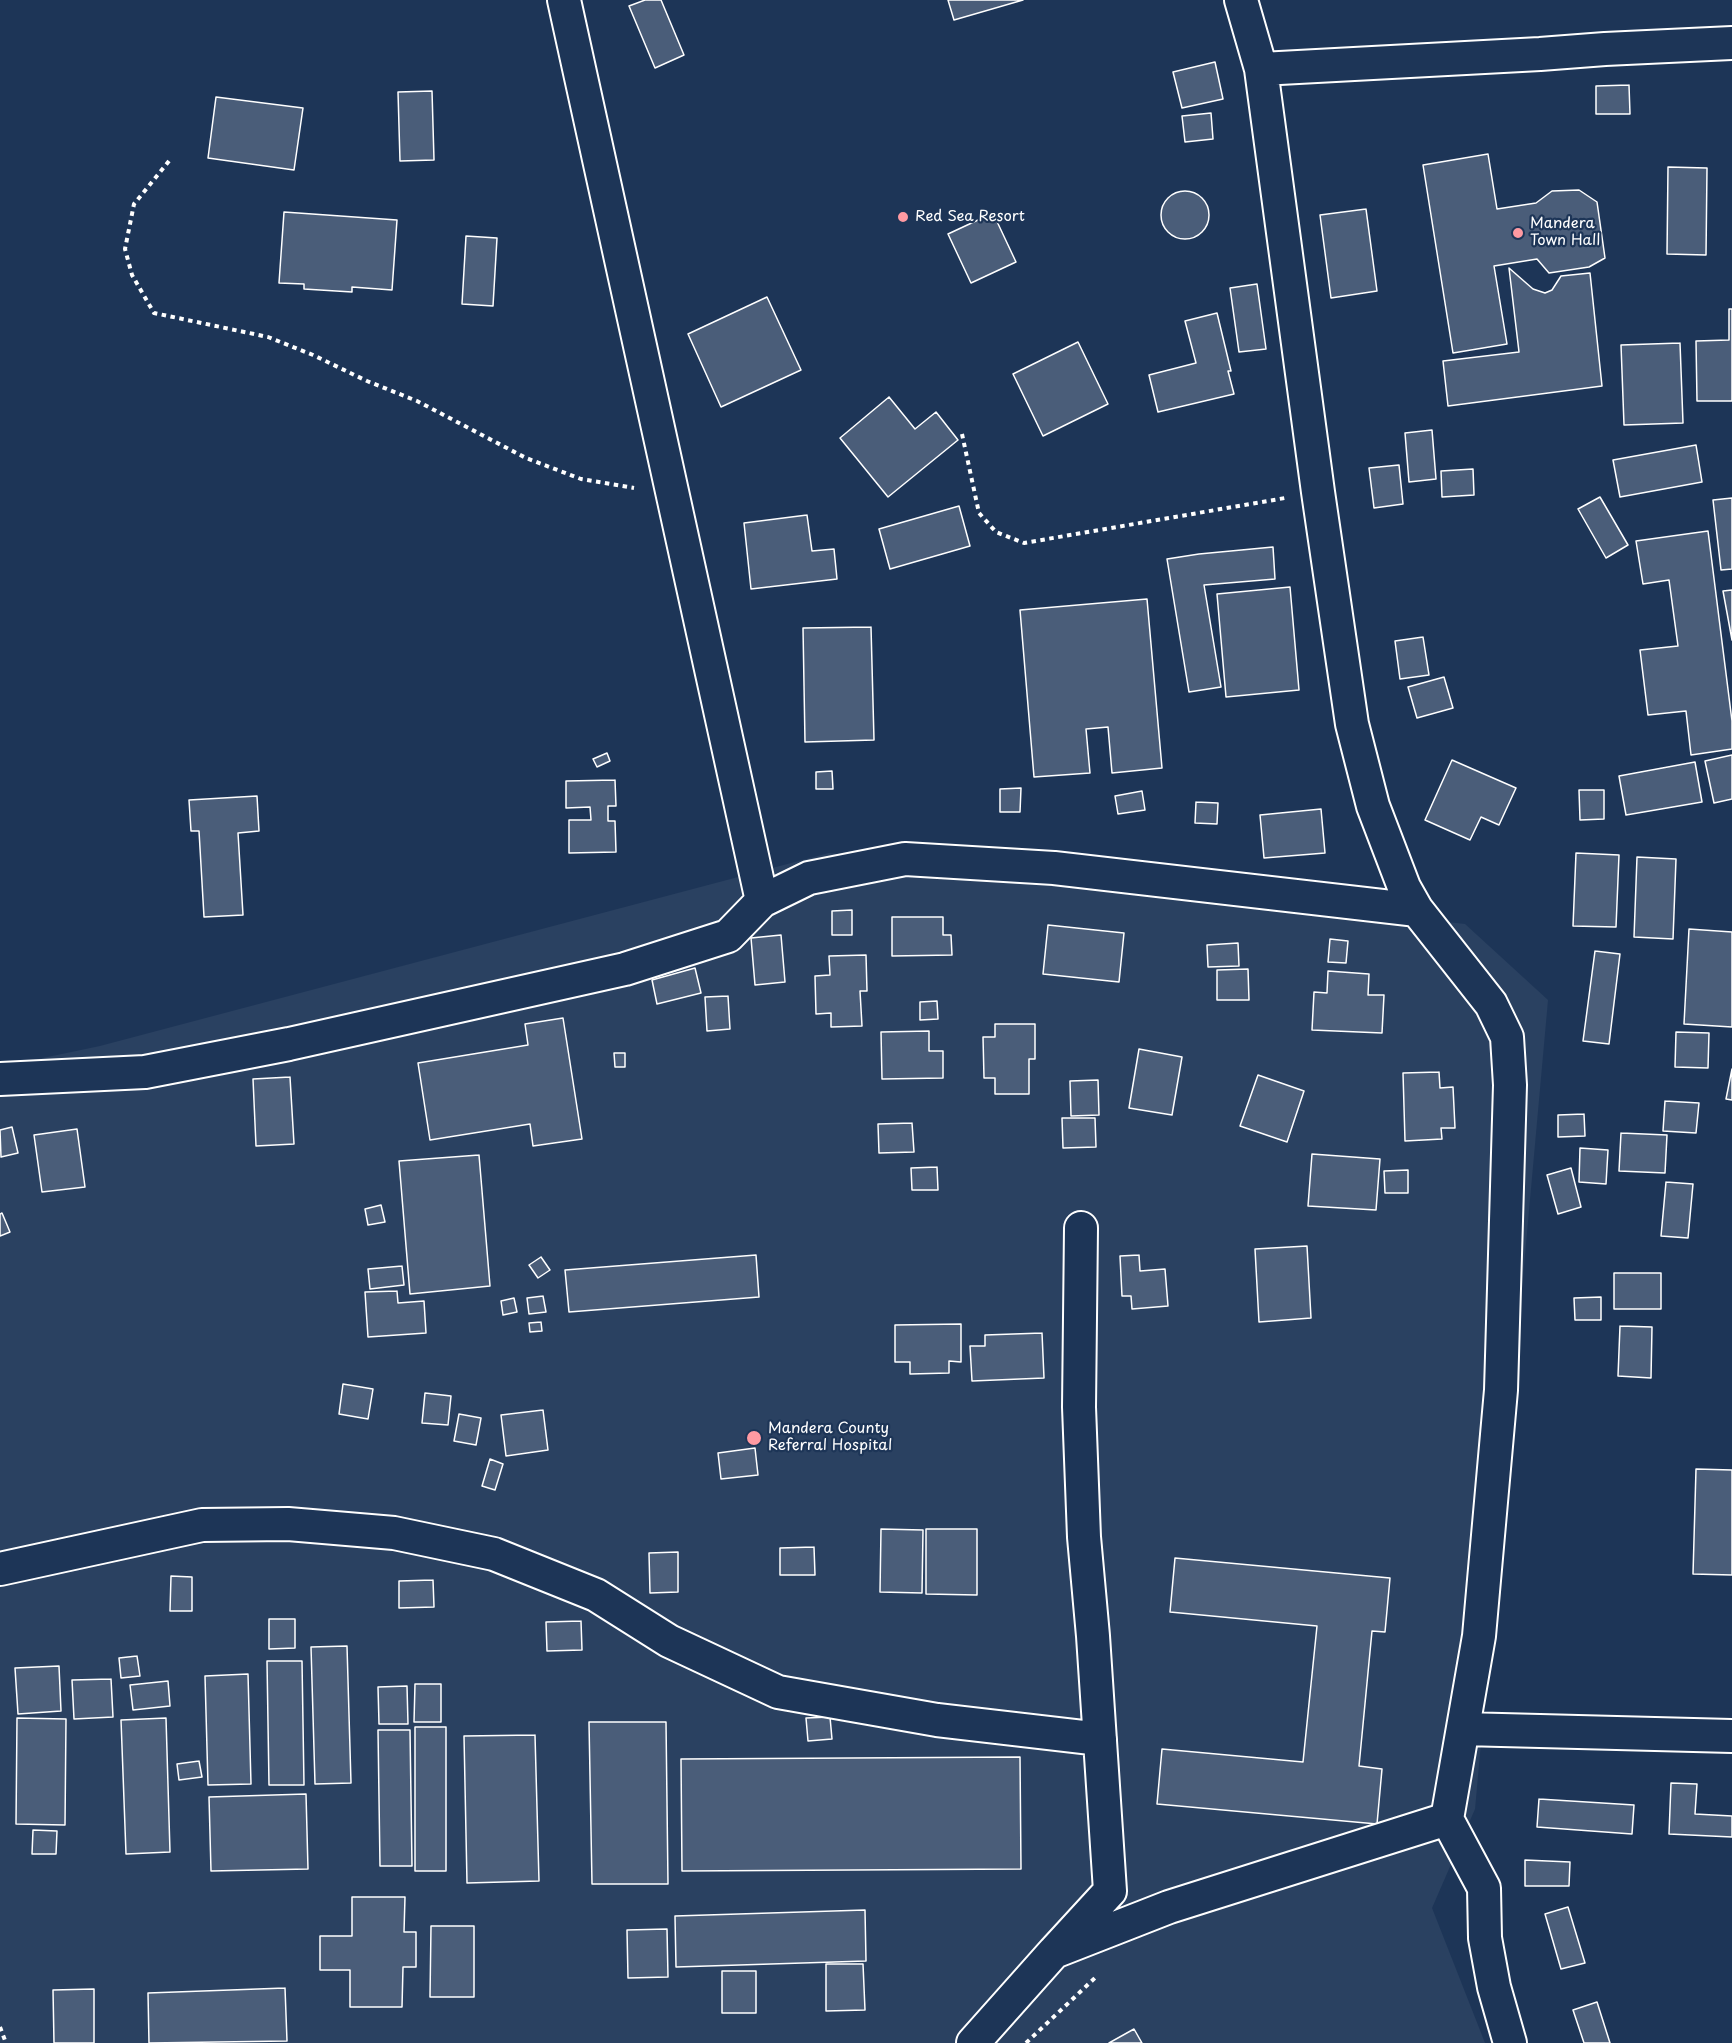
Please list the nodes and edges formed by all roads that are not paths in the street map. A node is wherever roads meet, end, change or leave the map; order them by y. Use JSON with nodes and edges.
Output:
{"nodes":[{"id":1,"x":564,"y":0,"type":"edge"},
{"id":2,"x":1241,"y":0,"type":"edge"},
{"id":3,"x":1732,"y":43,"type":"edge"},
{"id":4,"x":1261,"y":69,"type":"junction"},
{"id":5,"x":762,"y":901,"type":"junction"},
{"id":6,"x":1417,"y":910,"type":"junction"},
{"id":7,"x":0,"y":1079,"type":"edge"},
{"id":8,"x":1081,"y":1228,"type":"dead end"},
{"id":9,"x":0,"y":1569,"type":"edge"},
{"id":10,"x":1463,"y":1729,"type":"junction"},
{"id":11,"x":1732,"y":1736,"type":"edge"},
{"id":12,"x":1100,"y":1739,"type":"junction"},
{"id":13,"x":1447,"y":1819,"type":"junction"},
{"id":14,"x":1054,"y":1952,"type":"junction"},
{"id":15,"x":972,"y":2043,"type":"edge"},
{"id":16,"x":1510,"y":2043,"type":"edge"}],
"edges":[{"from":1,"to":5,"type":"street"},
{"from":2,"to":4,"type":"street"},
{"from":3,"to":4,"type":"street"},
{"from":4,"to":6,"type":"street"},
{"from":5,"to":6,"type":"street"},
{"from":5,"to":7,"type":"street"},
{"from":6,"to":10,"type":"street"},
{"from":8,"to":12,"type":"street"},
{"from":9,"to":12,"type":"street"},
{"from":10,"to":11,"type":"street"},
{"from":10,"to":13,"type":"street"},
{"from":12,"to":14,"type":"street"},
{"from":13,"to":14,"type":"street"},
{"from":13,"to":16,"type":"street"},
{"from":14,"to":15,"type":"street"}]}
